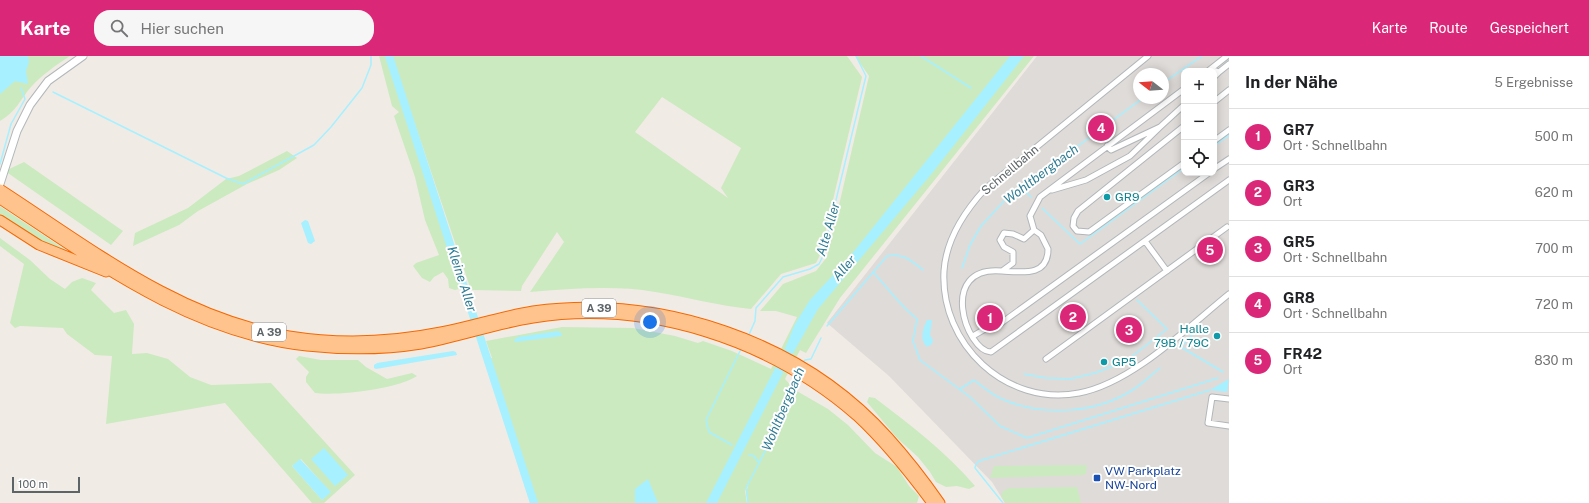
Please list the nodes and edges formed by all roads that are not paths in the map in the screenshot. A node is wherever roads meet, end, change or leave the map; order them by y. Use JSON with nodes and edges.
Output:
{"nodes":[{"id":1,"x":83,"y":56,"type":"edge"},
{"id":2,"x":1148,"y":56,"type":"edge"},
{"id":3,"x":1227,"y":56,"type":"edge"},
{"id":4,"x":1229,"y":64,"type":"edge"},
{"id":5,"x":1212,"y":68,"type":"edge"},
{"id":6,"x":1219,"y":72,"type":"edge"},
{"id":7,"x":1229,"y":90,"type":"edge"},
{"id":8,"x":1181,"y":91,"type":"edge"},
{"id":9,"x":1217,"y":100,"type":"edge"},
{"id":10,"x":1181,"y":108,"type":"edge"},
{"id":11,"x":1160,"y":127,"type":"junction"},
{"id":12,"x":1181,"y":128,"type":"edge"},
{"id":13,"x":1229,"y":130,"type":"edge"},
{"id":14,"x":1215,"y":140,"type":"edge"},
{"id":15,"x":1107,"y":146,"type":"junction"},
{"id":16,"x":1229,"y":159,"type":"edge"},
{"id":17,"x":1181,"y":165,"type":"edge"},
{"id":18,"x":1217,"y":168,"type":"edge"},
{"id":19,"x":1205,"y":176,"type":"edge"},
{"id":20,"x":1229,"y":180,"type":"edge"},
{"id":21,"x":0,"y":184,"type":"edge"},
{"id":22,"x":0,"y":189,"type":"edge"},
{"id":23,"x":1048,"y":191,"type":"junction"},
{"id":24,"x":4,"y":198,"type":"edge"},
{"id":25,"x":0,"y":220,"type":"edge"},
{"id":26,"x":1228,"y":227,"type":"edge"},
{"id":27,"x":1034,"y":230,"type":"junction"},
{"id":28,"x":1145,"y":241,"type":"junction"},
{"id":29,"x":1013,"y":263,"type":"junction"},
{"id":30,"x":1002,"y":271,"type":"junction"},
{"id":31,"x":1167,"y":271,"type":"junction"},
{"id":32,"x":1018,"y":272,"type":"junction"},
{"id":33,"x":127,"y":281,"type":"junction"},
{"id":34,"x":1229,"y":294,"type":"edge"},
{"id":35,"x":454,"y":333,"type":"junction"},
{"id":36,"x":973,"y":336,"type":"junction"},
{"id":37,"x":1046,"y":359,"type":"dead end"},
{"id":38,"x":806,"y":374,"type":"junction"},
{"id":39,"x":1229,"y":399,"type":"edge"},
{"id":40,"x":1229,"y":426,"type":"edge"},
{"id":41,"x":932,"y":503,"type":"edge"},
{"id":42,"x":940,"y":503,"type":"edge"}],
"edges":[{"from":1,"to":21,"type":"street"},
{"from":2,"to":34,"type":"street","name":"Schnellbahn"},
{"from":3,"to":5,"type":"street"},
{"from":4,"to":6,"type":"street"},
{"from":7,"to":9,"type":"street"},
{"from":8,"to":15,"type":"street"},
{"from":10,"to":11,"type":"street"},
{"from":11,"to":15,"type":"street"},
{"from":11,"to":23,"type":"street"},
{"from":12,"to":17,"type":"street"},
{"from":13,"to":14,"type":"street"},
{"from":15,"to":23,"type":"street"},
{"from":16,"to":18,"type":"street"},
{"from":19,"to":36,"type":"street"},
{"from":20,"to":28,"type":"street"},
{"from":22,"to":24,"type":"highway","number":"A 39"},
{"from":23,"to":27,"type":"street"},
{"from":24,"to":33,"type":"highway","number":"A 39"},
{"from":24,"to":35,"type":"highway","number":"A 39"},
{"from":25,"to":33,"type":"highway"},
{"from":26,"to":31,"type":"street"},
{"from":27,"to":29,"type":"street"},
{"from":27,"to":32,"type":"street"},
{"from":28,"to":31,"type":"street"},
{"from":28,"to":36,"type":"street"},
{"from":29,"to":30,"type":"street"},
{"from":29,"to":32,"type":"street"},
{"from":30,"to":32,"type":"street"},
{"from":30,"to":36,"type":"street"},
{"from":31,"to":37,"type":"street"},
{"from":33,"to":35,"type":"highway","number":"A 39"},
{"from":35,"to":38,"type":"highway","number":"A 39"},
{"from":38,"to":41,"type":"highway","number":"A 39"},
{"from":38,"to":42,"type":"highway","number":"A 39"},
{"from":39,"to":40,"type":"street"}]}
